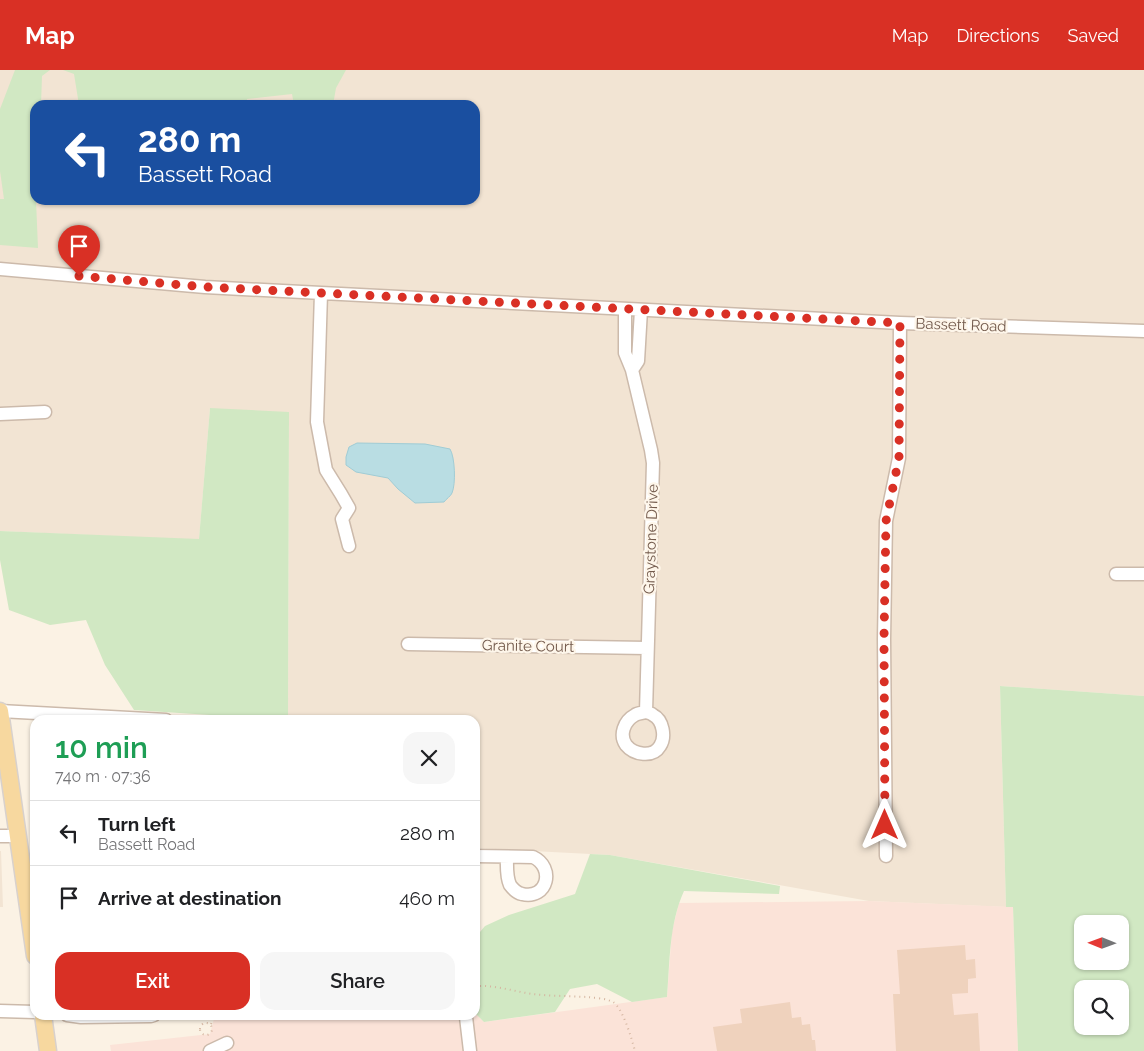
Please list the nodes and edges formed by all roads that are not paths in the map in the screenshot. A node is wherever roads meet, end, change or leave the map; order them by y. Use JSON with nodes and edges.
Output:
{"nodes":[{"id":1,"x":0,"y":269,"type":"edge"},
{"id":2,"x":321,"y":293,"type":"junction"},
{"id":3,"x":625,"y":309,"type":"junction"},
{"id":4,"x":641,"y":310,"type":"junction"},
{"id":5,"x":900,"y":323,"type":"junction"},
{"id":6,"x":1144,"y":331,"type":"edge"},
{"id":7,"x":632,"y":370,"type":"junction"},
{"id":8,"x":45,"y":412,"type":"dead end"},
{"id":9,"x":0,"y":414,"type":"edge"},
{"id":10,"x":349,"y":546,"type":"dead end"},
{"id":11,"x":1116,"y":574,"type":"dead end"},
{"id":12,"x":1144,"y":574,"type":"edge"},
{"id":13,"x":408,"y":644,"type":"dead end"},
{"id":14,"x":647,"y":648,"type":"junction"},
{"id":15,"x":0,"y":711,"type":"edge"},
{"id":16,"x":646,"y":712,"type":"dead end"},
{"id":17,"x":39,"y":715,"type":"edge"},
{"id":18,"x":0,"y":836,"type":"edge"},
{"id":19,"x":17,"y":836,"type":"junction"},
{"id":20,"x":480,"y":856,"type":"edge"},
{"id":21,"x":886,"y":856,"type":"dead end"},
{"id":22,"x":507,"y":857,"type":"dead end"},
{"id":23,"x":30,"y":911,"type":"edge"},
{"id":24,"x":0,"y":1011,"type":"edge"},
{"id":25,"x":30,"y":1012,"type":"edge"},
{"id":26,"x":44,"y":1020,"type":"edge"},
{"id":27,"x":466,"y":1020,"type":"edge"},
{"id":28,"x":227,"y":1043,"type":"dead end"},
{"id":29,"x":48,"y":1051,"type":"edge"},
{"id":30,"x":210,"y":1051,"type":"edge"},
{"id":31,"x":470,"y":1051,"type":"edge"}],
"edges":[{"from":1,"to":2,"type":"street","name":"Bassett Road"},
{"from":2,"to":3,"type":"street","name":"Bassett Road"},
{"from":2,"to":10,"type":"street"},
{"from":3,"to":4,"type":"street","name":"Bassett Road"},
{"from":3,"to":7,"type":"street","name":"Graystone Drive"},
{"from":4,"to":5,"type":"street","name":"Bassett Road"},
{"from":4,"to":7,"type":"street","name":"Graystone Drive"},
{"from":5,"to":6,"type":"street","name":"Bassett Road"},
{"from":5,"to":21,"type":"street"},
{"from":7,"to":14,"type":"street","name":"Graystone Drive"},
{"from":8,"to":9,"type":"street"},
{"from":11,"to":12,"type":"street"},
{"from":13,"to":14,"type":"street","name":"Granite Court"},
{"from":14,"to":16,"type":"street","name":"Graystone Drive"},
{"from":15,"to":17,"type":"street"},
{"from":15,"to":19,"type":"main road"},
{"from":18,"to":19,"type":"street"},
{"from":19,"to":23,"type":"main road"},
{"from":20,"to":22,"type":"street"},
{"from":24,"to":25,"type":"street"},
{"from":26,"to":29,"type":"main road"},
{"from":27,"to":31,"type":"street"},
{"from":28,"to":30,"type":"street"}]}
